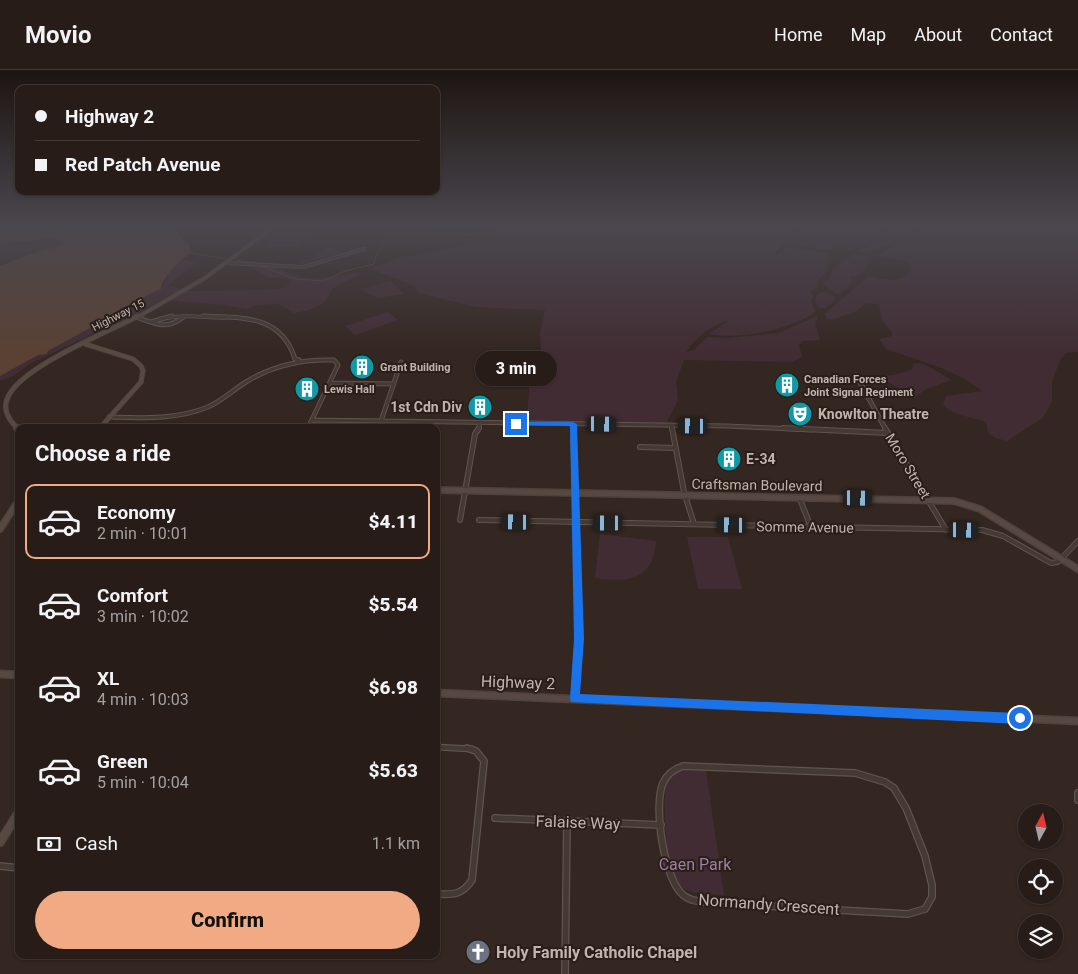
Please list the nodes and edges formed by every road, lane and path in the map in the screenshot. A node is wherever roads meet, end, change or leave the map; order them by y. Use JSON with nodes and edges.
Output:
{"nodes":[{"id":1,"x":216,"y":270,"type":"edge"},
{"id":2,"x":136,"y":317,"type":"junction"},
{"id":3,"x":184,"y":317,"type":"junction"},
{"id":4,"x":151,"y":322,"type":"junction"},
{"id":5,"x":84,"y":344,"type":"junction"},
{"id":6,"x":295,"y":359,"type":"junction"},
{"id":7,"x":301,"y":361,"type":"junction"},
{"id":8,"x":401,"y":362,"type":"dead end"},
{"id":9,"x":290,"y":363,"type":"junction"},
{"id":10,"x":856,"y":375,"type":"dead end"},
{"id":11,"x":330,"y":383,"type":"junction"},
{"id":12,"x":394,"y":384,"type":"junction"},
{"id":13,"x":2,"y":404,"type":"edge"},
{"id":14,"x":109,"y":417,"type":"junction"},
{"id":15,"x":312,"y":420,"type":"junction"},
{"id":16,"x":381,"y":421,"type":"junction"},
{"id":17,"x":474,"y":423,"type":"junction"},
{"id":18,"x":480,"y":423,"type":"junction"},
{"id":19,"x":103,"y":424,"type":"edge"},
{"id":20,"x":310,"y":424,"type":"edge"},
{"id":21,"x":573,"y":424,"type":"junction"},
{"id":22,"x":671,"y":425,"type":"junction"},
{"id":23,"x":15,"y":426,"type":"edge"},
{"id":24,"x":888,"y":433,"type":"junction"},
{"id":25,"x":475,"y":434,"type":"junction"},
{"id":26,"x":640,"y":448,"type":"dead end"},
{"id":27,"x":675,"y":448,"type":"junction"},
{"id":28,"x":440,"y":490,"type":"edge"},
{"id":29,"x":465,"y":490,"type":"junction"},
{"id":30,"x":576,"y":493,"type":"junction"},
{"id":31,"x":686,"y":495,"type":"junction"},
{"id":32,"x":799,"y":497,"type":"junction"},
{"id":33,"x":929,"y":500,"type":"junction"},
{"id":34,"x":15,"y":506,"type":"edge"},
{"id":35,"x":460,"y":520,"type":"dead end"},
{"id":36,"x":479,"y":520,"type":"dead end"},
{"id":37,"x":577,"y":523,"type":"junction"},
{"id":38,"x":694,"y":524,"type":"junction"},
{"id":39,"x":811,"y":527,"type":"junction"},
{"id":40,"x":0,"y":530,"type":"edge"},
{"id":41,"x":946,"y":530,"type":"junction"},
{"id":42,"x":1078,"y":541,"type":"edge"},
{"id":43,"x":1062,"y":559,"type":"junction"},
{"id":44,"x":1078,"y":569,"type":"edge"},
{"id":45,"x":0,"y":674,"type":"edge"},
{"id":46,"x":15,"y":675,"type":"edge"},
{"id":47,"x":440,"y":693,"type":"edge"},
{"id":48,"x":575,"y":698,"type":"junction"},
{"id":49,"x":1078,"y":721,"type":"edge"},
{"id":50,"x":440,"y":747,"type":"edge"},
{"id":51,"x":1078,"y":793,"type":"edge"},
{"id":52,"x":1078,"y":800,"type":"edge"},
{"id":53,"x":15,"y":818,"type":"edge"},
{"id":54,"x":495,"y":818,"type":"dead end"},
{"id":55,"x":567,"y":821,"type":"junction"},
{"id":56,"x":661,"y":825,"type":"junction"},
{"id":57,"x":0,"y":842,"type":"edge"},
{"id":58,"x":0,"y":866,"type":"edge"},
{"id":59,"x":15,"y":868,"type":"edge"},
{"id":60,"x":440,"y":894,"type":"edge"},
{"id":61,"x":565,"y":974,"type":"edge"}],
"edges":[{"from":1,"to":2,"type":"main road","name":"Highway 15"},
{"from":2,"to":4,"type":"street"},
{"from":2,"to":5,"type":"main road","name":"Highway 15"},
{"from":3,"to":4,"type":"street"},
{"from":3,"to":4,"type":"street"},
{"from":3,"to":6,"type":"street"},
{"from":5,"to":13,"type":"main road","name":"Highway 15"},
{"from":5,"to":14,"type":"main road"},
{"from":6,"to":7,"type":"street"},
{"from":6,"to":9,"type":"street"},
{"from":7,"to":9,"type":"street"},
{"from":7,"to":11,"type":"street"},
{"from":8,"to":12,"type":"street"},
{"from":9,"to":14,"type":"street"},
{"from":10,"to":24,"type":"street","name":"Moro Street"},
{"from":11,"to":12,"type":"street"},
{"from":11,"to":15,"type":"street"},
{"from":12,"to":16,"type":"street"},
{"from":13,"to":23,"type":"main road","name":"Highway 15"},
{"from":14,"to":19,"type":"main road"},
{"from":15,"to":16,"type":"street"},
{"from":15,"to":20,"type":"street"},
{"from":16,"to":17,"type":"street"},
{"from":17,"to":18,"type":"street"},
{"from":17,"to":25,"type":"street"},
{"from":18,"to":21,"type":"street"},
{"from":18,"to":25,"type":"street"},
{"from":21,"to":22,"type":"street"},
{"from":21,"to":30,"type":"street"},
{"from":22,"to":24,"type":"street"},
{"from":22,"to":27,"type":"street"},
{"from":24,"to":33,"type":"street","name":"Moro Street"},
{"from":25,"to":29,"type":"street"},
{"from":26,"to":27,"type":"street"},
{"from":27,"to":31,"type":"street"},
{"from":28,"to":29,"type":"main road","name":"Craftsman Boulevard"},
{"from":29,"to":30,"type":"main road","name":"Craftsman Boulevard"},
{"from":29,"to":35,"type":"street"},
{"from":30,"to":31,"type":"main road","name":"Craftsman Boulevard"},
{"from":30,"to":37,"type":"street"},
{"from":31,"to":32,"type":"main road","name":"Craftsman Boulevard"},
{"from":31,"to":38,"type":"street"},
{"from":32,"to":33,"type":"main road","name":"Craftsman Boulevard"},
{"from":32,"to":39,"type":"street"},
{"from":33,"to":41,"type":"street","name":"Moro Street"},
{"from":33,"to":43,"type":"main road","name":"Craftsman Boulevard"},
{"from":34,"to":40,"type":"main road"},
{"from":36,"to":37,"type":"street","name":"Somme Avenue"},
{"from":37,"to":38,"type":"street","name":"Somme Avenue"},
{"from":37,"to":48,"type":"street"},
{"from":38,"to":39,"type":"street","name":"Somme Avenue"},
{"from":39,"to":41,"type":"street","name":"Somme Avenue"},
{"from":41,"to":43,"type":"street","name":"Somme Avenue"},
{"from":42,"to":43,"type":"street"},
{"from":43,"to":44,"type":"main road","name":"Craftsman Boulevard"},
{"from":45,"to":46,"type":"main road"},
{"from":47,"to":48,"type":"main road","name":"Highway 2"},
{"from":48,"to":49,"type":"main road","name":"Highway 2"},
{"from":50,"to":60,"type":"street"},
{"from":51,"to":52,"type":"street"},
{"from":53,"to":57,"type":"main road"},
{"from":54,"to":55,"type":"street","name":"Falaise Way"},
{"from":55,"to":56,"type":"street","name":"Falaise Way"},
{"from":55,"to":61,"type":"street"},
{"from":56,"to":56,"type":"street","name":"Normandy Crescent"},
{"from":58,"to":59,"type":"street"}]}
